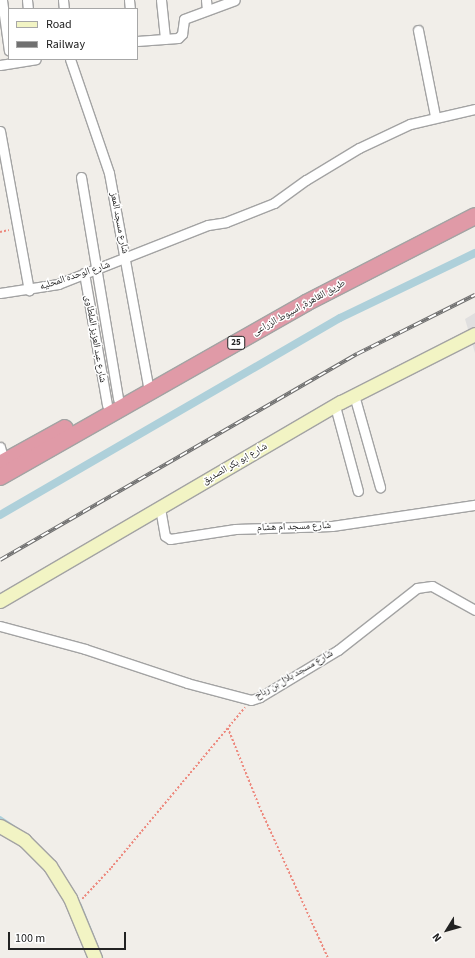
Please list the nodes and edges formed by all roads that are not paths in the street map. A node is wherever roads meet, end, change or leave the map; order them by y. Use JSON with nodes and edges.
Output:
{"nodes":[{"id":1,"x":2,"y":0,"type":"edge"},
{"id":2,"x":160,"y":0,"type":"edge"},
{"id":3,"x":206,"y":0,"type":"edge"},
{"id":4,"x":235,"y":0,"type":"edge"},
{"id":5,"x":207,"y":10,"type":"junction"},
{"id":6,"x":418,"y":30,"type":"dead end"},
{"id":7,"x":165,"y":39,"type":"junction"},
{"id":8,"x":138,"y":41,"type":"edge"},
{"id":9,"x":8,"y":44,"type":"edge"},
{"id":10,"x":22,"y":60,"type":"edge"},
{"id":11,"x":70,"y":60,"type":"edge"},
{"id":12,"x":10,"y":61,"type":"edge"},
{"id":13,"x":0,"y":65,"type":"edge"},
{"id":14,"x":475,"y":109,"type":"edge"},
{"id":15,"x":435,"y":116,"type":"junction"},
{"id":16,"x":0,"y":131,"type":"edge"},
{"id":17,"x":81,"y":177,"type":"dead end"},
{"id":18,"x":475,"y":204,"type":"edge"},
{"id":19,"x":475,"y":216,"type":"edge"},
{"id":20,"x":437,"y":228,"type":"junction"},
{"id":21,"x":125,"y":259,"type":"junction"},
{"id":22,"x":96,"y":269,"type":"junction"},
{"id":23,"x":84,"y":273,"type":"junction"},
{"id":24,"x":29,"y":290,"type":"junction"},
{"id":25,"x":0,"y":293,"type":"edge"},
{"id":26,"x":475,"y":334,"type":"edge"},
{"id":27,"x":148,"y":387,"type":"junction"},
{"id":28,"x":354,"y":396,"type":"junction"},
{"id":29,"x":112,"y":402,"type":"junction"},
{"id":30,"x":335,"y":406,"type":"junction"},
{"id":31,"x":1,"y":458,"type":"edge"},
{"id":32,"x":0,"y":477,"type":"edge"},
{"id":33,"x":380,"y":488,"type":"dead end"},
{"id":34,"x":358,"y":491,"type":"dead end"},
{"id":35,"x":475,"y":505,"type":"edge"},
{"id":36,"x":160,"y":508,"type":"junction"},
{"id":37,"x":0,"y":601,"type":"edge"},
{"id":38,"x":475,"y":610,"type":"edge"},
{"id":39,"x":0,"y":626,"type":"edge"},
{"id":40,"x":0,"y":826,"type":"edge"},
{"id":41,"x":95,"y":958,"type":"edge"}],
"edges":[{"from":1,"to":9,"type":"street"},
{"from":2,"to":7,"type":"street"},
{"from":3,"to":5,"type":"street"},
{"from":4,"to":5,"type":"street"},
{"from":5,"to":7,"type":"street"},
{"from":6,"to":15,"type":"street"},
{"from":7,"to":8,"type":"street"},
{"from":10,"to":12,"type":"street"},
{"from":11,"to":21,"type":"street","name":"شارع مسجد المعز"},
{"from":12,"to":13,"type":"street"},
{"from":14,"to":15,"type":"street","name":"شارع الوحده المحليه"},
{"from":15,"to":21,"type":"street","name":"شارع الوحده المحليه"},
{"from":16,"to":24,"type":"street"},
{"from":17,"to":22,"type":"street"},
{"from":18,"to":20,"type":"highway","name":"طريق القاهرة, اسيوط الزراعى","number":"25"},
{"from":19,"to":20,"type":"highway","name":"طريق القاهرة, اسيوط الزراعى","number":"25"},
{"from":20,"to":27,"type":"highway","name":"طريق القاهرة, اسيوط الزراعى","number":"25"},
{"from":21,"to":22,"type":"street","name":"شارع الوحده المحليه"},
{"from":21,"to":27,"type":"street","name":"شارع مسجد المعز"},
{"from":22,"to":23,"type":"street","name":"شارع الوحده المحليه"},
{"from":22,"to":29,"type":"street"},
{"from":23,"to":24,"type":"street","name":"شارع الوحده المحليه"},
{"from":23,"to":29,"type":"street","name":"شارع عبد العزيز الملطاوى"},
{"from":24,"to":25,"type":"street","name":"شارع الوحده المحليه"},
{"from":26,"to":28,"type":"street","name":"شارع ابو بكر الصديق"},
{"from":27,"to":29,"type":"highway","name":"طريق القاهرة, اسيوط الزراعى","number":"25"},
{"from":27,"to":32,"type":"highway","name":"طريق القاهرة, اسيوط الزراعى","number":"25"},
{"from":28,"to":30,"type":"street","name":"شارع ابو بكر الصديق"},
{"from":28,"to":33,"type":"street"},
{"from":29,"to":31,"type":"highway","name":"طريق القاهرة, اسيوط الزراعى","number":"25"},
{"from":30,"to":34,"type":"street"},
{"from":30,"to":36,"type":"street","name":"شارع ابو بكر الصديق"},
{"from":35,"to":36,"type":"street","name":"شارع مسجد ام هشام"},
{"from":36,"to":37,"type":"street","name":"شارع ابو بكر الصديق"},
{"from":38,"to":39,"type":"street","name":"شارع مسجد بلال بن رباح"},
{"from":40,"to":41,"type":"street"}]}
